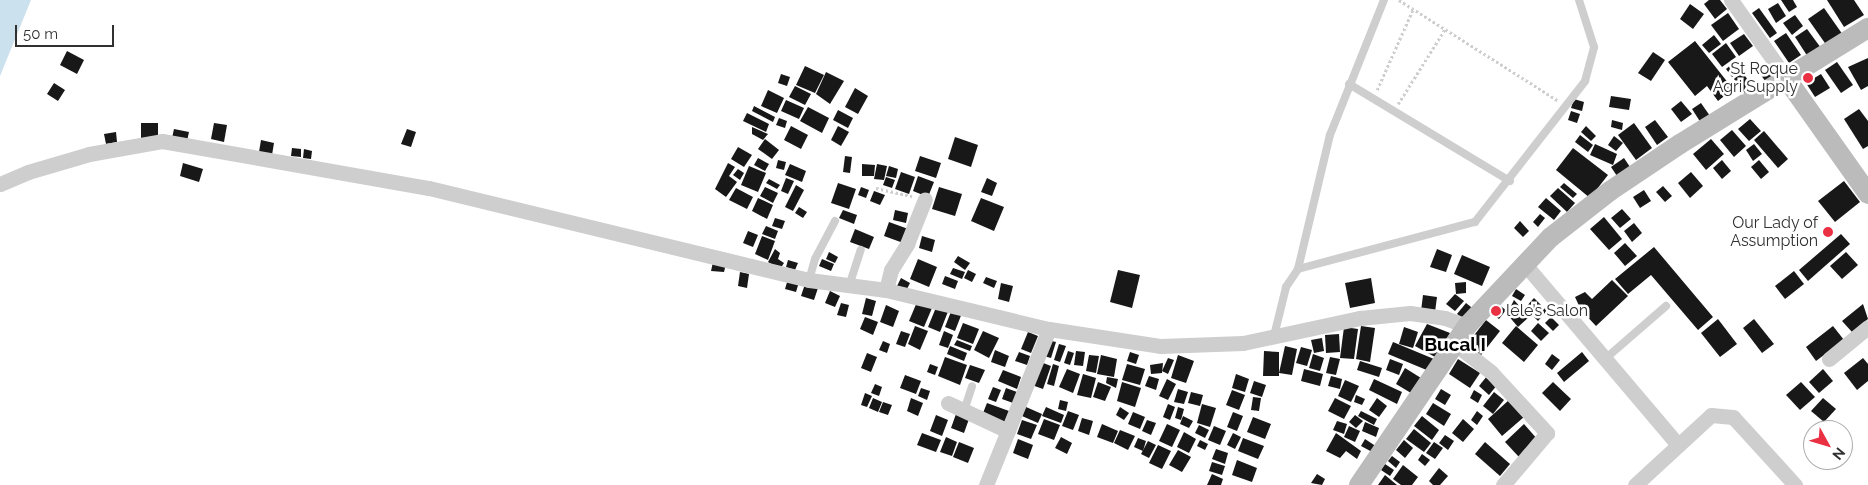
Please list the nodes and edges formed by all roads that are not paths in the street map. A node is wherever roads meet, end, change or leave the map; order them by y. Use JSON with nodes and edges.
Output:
{"nodes":[{"id":1,"x":1384,"y":0,"type":"edge"},
{"id":2,"x":1579,"y":0,"type":"edge"},
{"id":3,"x":1731,"y":0,"type":"edge"},
{"id":4,"x":1868,"y":28,"type":"edge"},
{"id":5,"x":1786,"y":78,"type":"junction"},
{"id":6,"x":1349,"y":84,"type":"junction"},
{"id":7,"x":1510,"y":181,"type":"junction"},
{"id":8,"x":0,"y":184,"type":"edge"},
{"id":9,"x":1868,"y":194,"type":"edge"},
{"id":10,"x":926,"y":199,"type":"road end"},
{"id":11,"x":835,"y":221,"type":"dead end"},
{"id":12,"x":861,"y":250,"type":"dead end"},
{"id":13,"x":1523,"y":262,"type":"junction"},
{"id":14,"x":1298,"y":270,"type":"junction"},
{"id":15,"x":809,"y":280,"type":"junction"},
{"id":16,"x":850,"y":286,"type":"junction"},
{"id":17,"x":886,"y":290,"type":"junction"},
{"id":18,"x":1666,"y":306,"type":"dead end"},
{"id":19,"x":1467,"y":326,"type":"junction"},
{"id":20,"x":1868,"y":327,"type":"edge"},
{"id":21,"x":1050,"y":329,"type":"junction"},
{"id":22,"x":1273,"y":338,"type":"junction"},
{"id":23,"x":1454,"y":343,"type":"junction"},
{"id":24,"x":1605,"y":359,"type":"junction"},
{"id":25,"x":1829,"y":359,"type":"dead end"},
{"id":26,"x":972,"y":386,"type":"dead end"},
{"id":27,"x":948,"y":403,"type":"dead end"},
{"id":28,"x":964,"y":410,"type":"junction"},
{"id":29,"x":1008,"y":431,"type":"junction"},
{"id":30,"x":1678,"y":445,"type":"junction"},
{"id":31,"x":1786,"y":482,"type":"edge"},
{"id":32,"x":986,"y":485,"type":"edge"},
{"id":33,"x":1359,"y":485,"type":"edge"},
{"id":34,"x":1503,"y":485,"type":"edge"},
{"id":35,"x":1635,"y":485,"type":"edge"}],
"edges":[{"from":1,"to":6,"type":"lane"},
{"from":2,"to":7,"type":"lane"},
{"from":3,"to":5,"type":"street"},
{"from":4,"to":5,"type":"street"},
{"from":5,"to":9,"type":"street"},
{"from":5,"to":13,"type":"street"},
{"from":6,"to":7,"type":"lane"},
{"from":6,"to":14,"type":"lane"},
{"from":7,"to":14,"type":"lane"},
{"from":8,"to":15,"type":"street"},
{"from":10,"to":17,"type":"street"},
{"from":11,"to":15,"type":"lane"},
{"from":12,"to":16,"type":"lane"},
{"from":13,"to":19,"type":"street"},
{"from":13,"to":24,"type":"street"},
{"from":14,"to":22,"type":"lane"},
{"from":15,"to":16,"type":"street"},
{"from":16,"to":17,"type":"street"},
{"from":17,"to":21,"type":"street"},
{"from":18,"to":24,"type":"lane"},
{"from":19,"to":22,"type":"street"},
{"from":19,"to":23,"type":"street"},
{"from":20,"to":25,"type":"street"},
{"from":21,"to":22,"type":"street"},
{"from":21,"to":29,"type":"street"},
{"from":23,"to":33,"type":"street"},
{"from":23,"to":34,"type":"street"},
{"from":24,"to":30,"type":"street"},
{"from":26,"to":28,"type":"lane"},
{"from":27,"to":28,"type":"street"},
{"from":28,"to":29,"type":"street"},
{"from":29,"to":32,"type":"street"},
{"from":30,"to":31,"type":"street"},
{"from":30,"to":35,"type":"street"}]}
